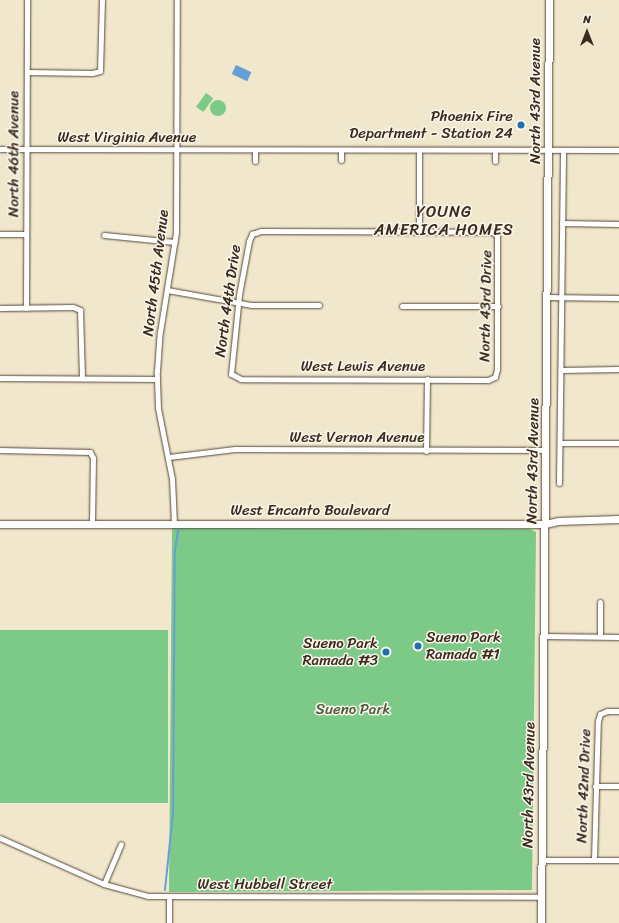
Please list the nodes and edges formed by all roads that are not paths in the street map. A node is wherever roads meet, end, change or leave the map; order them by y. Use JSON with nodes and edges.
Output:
{"nodes":[{"id":1,"x":27,"y":0,"type":"edge"},
{"id":2,"x":102,"y":0,"type":"edge"},
{"id":3,"x":178,"y":0,"type":"edge"},
{"id":4,"x":549,"y":0,"type":"edge"},
{"id":5,"x":27,"y":72,"type":"junction"},
{"id":6,"x":0,"y":149,"type":"edge"},
{"id":7,"x":26,"y":149,"type":"junction"},
{"id":8,"x":176,"y":150,"type":"junction"},
{"id":9,"x":255,"y":150,"type":"junction"},
{"id":10,"x":341,"y":150,"type":"junction"},
{"id":11,"x":419,"y":150,"type":"junction"},
{"id":12,"x":495,"y":150,"type":"junction"},
{"id":13,"x":548,"y":150,"type":"junction"},
{"id":14,"x":563,"y":150,"type":"junction"},
{"id":15,"x":619,"y":150,"type":"edge"},
{"id":16,"x":341,"y":160,"type":"dead end"},
{"id":17,"x":255,"y":161,"type":"dead end"},
{"id":18,"x":495,"y":161,"type":"dead end"},
{"id":19,"x":562,"y":223,"type":"junction"},
{"id":20,"x":619,"y":224,"type":"edge"},
{"id":21,"x":419,"y":232,"type":"junction"},
{"id":22,"x":0,"y":234,"type":"edge"},
{"id":23,"x":26,"y":234,"type":"junction"},
{"id":24,"x":104,"y":235,"type":"dead end"},
{"id":25,"x":175,"y":242,"type":"junction"},
{"id":26,"x":167,"y":290,"type":"junction"},
{"id":27,"x":546,"y":297,"type":"junction"},
{"id":28,"x":561,"y":298,"type":"junction"},
{"id":29,"x":619,"y":298,"type":"edge"},
{"id":30,"x":238,"y":303,"type":"junction"},
{"id":31,"x":319,"y":305,"type":"dead end"},
{"id":32,"x":402,"y":306,"type":"dead end"},
{"id":33,"x":498,"y":306,"type":"junction"},
{"id":34,"x":0,"y":308,"type":"edge"},
{"id":35,"x":26,"y":308,"type":"junction"},
{"id":36,"x":560,"y":370,"type":"junction"},
{"id":37,"x":619,"y":370,"type":"edge"},
{"id":38,"x":231,"y":374,"type":"joint"},
{"id":39,"x":495,"y":377,"type":"joint"},
{"id":40,"x":0,"y":378,"type":"edge"},
{"id":41,"x":82,"y":378,"type":"junction"},
{"id":42,"x":157,"y":379,"type":"junction"},
{"id":43,"x":427,"y":379,"type":"junction"},
{"id":44,"x":560,"y":443,"type":"junction"},
{"id":45,"x":619,"y":443,"type":"edge"},
{"id":46,"x":0,"y":450,"type":"edge"},
{"id":47,"x":546,"y":450,"type":"junction"},
{"id":48,"x":426,"y":451,"type":"junction"},
{"id":49,"x":169,"y":457,"type":"junction"},
{"id":50,"x":559,"y":483,"type":"dead end"},
{"id":51,"x":619,"y":519,"type":"edge"},
{"id":52,"x":92,"y":523,"type":"junction"},
{"id":53,"x":174,"y":523,"type":"junction"},
{"id":54,"x":0,"y":524,"type":"edge"},
{"id":55,"x":545,"y":524,"type":"junction"},
{"id":56,"x":600,"y":602,"type":"dead end"},
{"id":57,"x":544,"y":636,"type":"junction"},
{"id":58,"x":600,"y":636,"type":"junction"},
{"id":59,"x":619,"y":637,"type":"edge"},
{"id":60,"x":619,"y":711,"type":"edge"},
{"id":61,"x":595,"y":786,"type":"junction"},
{"id":62,"x":619,"y":786,"type":"edge"},
{"id":63,"x":0,"y":838,"type":"edge"},
{"id":64,"x":121,"y":844,"type":"dead end"},
{"id":65,"x":542,"y":860,"type":"junction"},
{"id":66,"x":594,"y":860,"type":"junction"},
{"id":67,"x":619,"y":860,"type":"edge"},
{"id":68,"x":104,"y":884,"type":"junction"},
{"id":69,"x":170,"y":897,"type":"junction"},
{"id":70,"x":541,"y":897,"type":"junction"},
{"id":71,"x":169,"y":923,"type":"edge"},
{"id":72,"x":541,"y":923,"type":"edge"}],
"edges":[{"from":1,"to":5,"type":"street","name":"North 46th Avenue"},
{"from":2,"to":5,"type":"street"},
{"from":3,"to":8,"type":"street","name":"North 45th Avenue"},
{"from":4,"to":13,"type":"main road","name":"North 43rd Avenue"},
{"from":5,"to":7,"type":"street","name":"North 46th Avenue"},
{"from":6,"to":7,"type":"street","name":"West Virginia Avenue"},
{"from":7,"to":8,"type":"street","name":"West Virginia Avenue"},
{"from":7,"to":23,"type":"street","name":"North 46th Avenue"},
{"from":8,"to":9,"type":"street","name":"West Virginia Avenue"},
{"from":8,"to":25,"type":"street","name":"North 45th Avenue"},
{"from":9,"to":10,"type":"street","name":"West Virginia Avenue"},
{"from":9,"to":17,"type":"street"},
{"from":10,"to":11,"type":"street","name":"West Virginia Avenue"},
{"from":10,"to":16,"type":"street"},
{"from":11,"to":12,"type":"street","name":"West Virginia Avenue"},
{"from":11,"to":21,"type":"street"},
{"from":12,"to":13,"type":"street","name":"West Virginia Avenue"},
{"from":12,"to":18,"type":"street"},
{"from":13,"to":14,"type":"street","name":"West Virginia Avenue"},
{"from":13,"to":27,"type":"main road","name":"North 43rd Avenue"},
{"from":14,"to":15,"type":"street","name":"West Virginia Avenue"},
{"from":14,"to":19,"type":"street","name":"North 43rd Avenue"},
{"from":19,"to":20,"type":"street"},
{"from":19,"to":28,"type":"street","name":"North 43rd Avenue"},
{"from":21,"to":30,"type":"street","name":"North 44th Drive"},
{"from":21,"to":33,"type":"street","name":"North 43rd Drive"},
{"from":22,"to":23,"type":"street"},
{"from":23,"to":35,"type":"street","name":"North 46th Avenue"},
{"from":24,"to":25,"type":"street"},
{"from":25,"to":26,"type":"street","name":"North 45th Avenue"},
{"from":26,"to":30,"type":"street"},
{"from":26,"to":42,"type":"street","name":"North 45th Avenue"},
{"from":27,"to":28,"type":"street"},
{"from":27,"to":47,"type":"main road","name":"North 43rd Avenue"},
{"from":28,"to":29,"type":"street"},
{"from":28,"to":36,"type":"street","name":"North 43rd Avenue"},
{"from":30,"to":31,"type":"street"},
{"from":30,"to":38,"type":"street","name":"North 44th Drive"},
{"from":32,"to":33,"type":"street"},
{"from":33,"to":39,"type":"street","name":"North 43rd Drive"},
{"from":34,"to":35,"type":"street"},
{"from":35,"to":41,"type":"street"},
{"from":36,"to":37,"type":"street"},
{"from":36,"to":44,"type":"street","name":"North 43rd Avenue"},
{"from":38,"to":43,"type":"street","name":"West Lewis Avenue"},
{"from":39,"to":43,"type":"street","name":"West Lewis Avenue"},
{"from":40,"to":41,"type":"street"},
{"from":41,"to":42,"type":"street"},
{"from":42,"to":49,"type":"street","name":"North 45th Avenue"},
{"from":43,"to":48,"type":"street"},
{"from":44,"to":45,"type":"street"},
{"from":44,"to":50,"type":"street","name":"North 43rd Avenue"},
{"from":46,"to":52,"type":"street"},
{"from":47,"to":48,"type":"street","name":"West Vernon Avenue"},
{"from":47,"to":55,"type":"main road","name":"North 43rd Avenue"},
{"from":48,"to":49,"type":"street","name":"West Vernon Avenue"},
{"from":49,"to":53,"type":"street","name":"North 45th Avenue"},
{"from":51,"to":55,"type":"main road","name":"West Encanto Boulevard"},
{"from":52,"to":53,"type":"main road","name":"West Encanto Boulevard"},
{"from":52,"to":54,"type":"main road","name":"West Encanto Boulevard"},
{"from":53,"to":55,"type":"main road","name":"West Encanto Boulevard"},
{"from":55,"to":57,"type":"main road","name":"North 43rd Avenue"},
{"from":56,"to":58,"type":"street"},
{"from":57,"to":58,"type":"street"},
{"from":57,"to":65,"type":"main road","name":"North 43rd Avenue"},
{"from":58,"to":59,"type":"street"},
{"from":60,"to":61,"type":"street","name":"North 42nd Drive"},
{"from":61,"to":62,"type":"street"},
{"from":61,"to":66,"type":"street","name":"North 42nd Drive"},
{"from":63,"to":68,"type":"street","name":"West Hubbell Street"},
{"from":64,"to":68,"type":"street"},
{"from":65,"to":66,"type":"street"},
{"from":65,"to":70,"type":"main road","name":"North 43rd Avenue"},
{"from":66,"to":67,"type":"street"},
{"from":68,"to":69,"type":"street","name":"West Hubbell Street"},
{"from":69,"to":70,"type":"street","name":"West Hubbell Street"},
{"from":69,"to":71,"type":"street"},
{"from":70,"to":72,"type":"main road","name":"North 43rd Avenue"}]}
